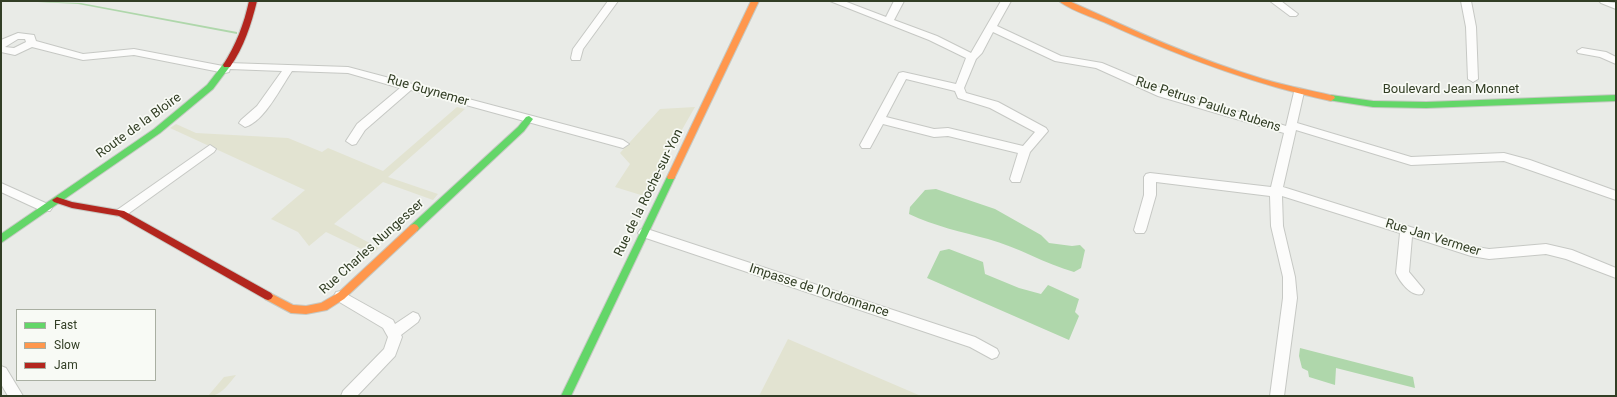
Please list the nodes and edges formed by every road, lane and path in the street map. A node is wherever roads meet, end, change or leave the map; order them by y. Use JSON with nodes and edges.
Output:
{"nodes":[{"id":1,"x":253,"y":1,"type":"edge"},
{"id":2,"x":613,"y":1,"type":"edge"},
{"id":3,"x":754,"y":1,"type":"edge"},
{"id":4,"x":835,"y":1,"type":"edge"},
{"id":5,"x":899,"y":1,"type":"edge"},
{"id":6,"x":1006,"y":1,"type":"edge"},
{"id":7,"x":1064,"y":1,"type":"edge"},
{"id":8,"x":1275,"y":1,"type":"edge"},
{"id":9,"x":1466,"y":1,"type":"edge"},
{"id":10,"x":1604,"y":1,"type":"edge"},
{"id":11,"x":1616,"y":6,"type":"edge"},
{"id":12,"x":1293,"y":14,"type":"dead end"},
{"id":13,"x":888,"y":21,"type":"junction"},
{"id":14,"x":992,"y":28,"type":"junction"},
{"id":15,"x":31,"y":43,"type":"junction"},
{"id":16,"x":1,"y":45,"type":"edge"},
{"id":17,"x":1,"y":49,"type":"edge"},
{"id":18,"x":1582,"y":51,"type":"dead end"},
{"id":19,"x":972,"y":57,"type":"junction"},
{"id":20,"x":576,"y":58,"type":"dead end"},
{"id":21,"x":1616,"y":61,"type":"edge"},
{"id":22,"x":226,"y":68,"type":"junction"},
{"id":23,"x":289,"y":68,"type":"junction"},
{"id":24,"x":1473,"y":79,"type":"dead end"},
{"id":25,"x":409,"y":86,"type":"junction"},
{"id":26,"x":959,"y":88,"type":"junction"},
{"id":27,"x":1299,"y":92,"type":"junction"},
{"id":28,"x":1616,"y":98,"type":"edge"},
{"id":29,"x":529,"y":119,"type":"junction"},
{"id":30,"x":879,"y":119,"type":"junction"},
{"id":31,"x":245,"y":123,"type":"dead end"},
{"id":32,"x":1291,"y":128,"type":"junction"},
{"id":33,"x":352,"y":141,"type":"dead end"},
{"id":34,"x":623,"y":144,"type":"dead end"},
{"id":35,"x":866,"y":145,"type":"dead end"},
{"id":36,"x":210,"y":149,"type":"dead end"},
{"id":37,"x":1025,"y":151,"type":"junction"},
{"id":38,"x":1016,"y":179,"type":"dead end"},
{"id":39,"x":2,"y":189,"type":"edge"},
{"id":40,"x":1276,"y":192,"type":"junction"},
{"id":41,"x":1616,"y":196,"type":"edge"},
{"id":42,"x":57,"y":200,"type":"junction"},
{"id":43,"x":46,"y":208,"type":"junction"},
{"id":44,"x":120,"y":213,"type":"junction"},
{"id":45,"x":1140,"y":230,"type":"dead end"},
{"id":46,"x":1406,"y":231,"type":"junction"},
{"id":47,"x":644,"y":234,"type":"junction"},
{"id":48,"x":1,"y":239,"type":"edge"},
{"id":49,"x":1616,"y":273,"type":"edge"},
{"id":50,"x":1417,"y":290,"type":"dead end"},
{"id":51,"x":341,"y":296,"type":"junction"},
{"id":52,"x":413,"y":318,"type":"dead end"},
{"id":53,"x":394,"y":332,"type":"junction"},
{"id":54,"x":992,"y":353,"type":"dead end"},
{"id":55,"x":1,"y":372,"type":"edge"},
{"id":56,"x":16,"y":396,"type":"edge"},
{"id":57,"x":348,"y":396,"type":"edge"},
{"id":58,"x":566,"y":396,"type":"edge"},
{"id":59,"x":1277,"y":396,"type":"edge"}],
"edges":[{"from":1,"to":22,"type":"main road","name":"Route de la Bloire"},
{"from":2,"to":20,"type":"street"},
{"from":3,"to":47,"type":"main road","name":"Rue de la Roche-sur-Yon"},
{"from":4,"to":13,"type":"street"},
{"from":5,"to":13,"type":"street"},
{"from":6,"to":14,"type":"street"},
{"from":7,"to":27,"type":"main road","name":"Boulevard Jean Monnet"},
{"from":8,"to":12,"type":"street"},
{"from":9,"to":24,"type":"street"},
{"from":10,"to":11,"type":"street"},
{"from":13,"to":19,"type":"street"},
{"from":14,"to":19,"type":"street"},
{"from":14,"to":32,"type":"street","name":"Rue Petrus Paulus Rubens"},
{"from":15,"to":16,"type":"street","name":"Rue Guynemer"},
{"from":15,"to":17,"type":"street"},
{"from":15,"to":22,"type":"street","name":"Rue Guynemer"},
{"from":18,"to":21,"type":"street"},
{"from":19,"to":26,"type":"street"},
{"from":22,"to":23,"type":"street","name":"Rue Guynemer"},
{"from":22,"to":42,"type":"main road","name":"Route de la Bloire"},
{"from":23,"to":25,"type":"street","name":"Rue Guynemer"},
{"from":23,"to":31,"type":"street"},
{"from":25,"to":29,"type":"street","name":"Rue Guynemer"},
{"from":25,"to":33,"type":"street"},
{"from":26,"to":30,"type":"street"},
{"from":26,"to":37,"type":"street"},
{"from":27,"to":28,"type":"main road","name":"Boulevard Jean Monnet"},
{"from":27,"to":32,"type":"street"},
{"from":29,"to":34,"type":"street","name":"Rue Guynemer"},
{"from":29,"to":51,"type":"main road","name":"Rue Charles Nungesser"},
{"from":30,"to":35,"type":"street"},
{"from":30,"to":37,"type":"street"},
{"from":32,"to":40,"type":"street"},
{"from":32,"to":41,"type":"street","name":"Rue Petrus Paulus Rubens"},
{"from":36,"to":44,"type":"street"},
{"from":37,"to":38,"type":"street"},
{"from":39,"to":43,"type":"street"},
{"from":40,"to":45,"type":"street","name":"Rue Jan Vermeer"},
{"from":40,"to":46,"type":"street","name":"Rue Jan Vermeer"},
{"from":40,"to":59,"type":"street"},
{"from":42,"to":43,"type":"main road","name":"Route de la Bloire"},
{"from":42,"to":44,"type":"main road","name":"Rue Charles Nungesser"},
{"from":43,"to":48,"type":"main road","name":"Route de la Bloire"},
{"from":44,"to":51,"type":"main road","name":"Rue Charles Nungesser"},
{"from":46,"to":49,"type":"street","name":"Rue Jan Vermeer"},
{"from":46,"to":50,"type":"street"},
{"from":47,"to":54,"type":"street","name":"Impasse de l'Ordonnance"},
{"from":47,"to":58,"type":"main road","name":"Rue de la Roche-sur-Yon"},
{"from":51,"to":53,"type":"street"},
{"from":52,"to":53,"type":"street"},
{"from":53,"to":57,"type":"street"},
{"from":55,"to":56,"type":"street"}]}
